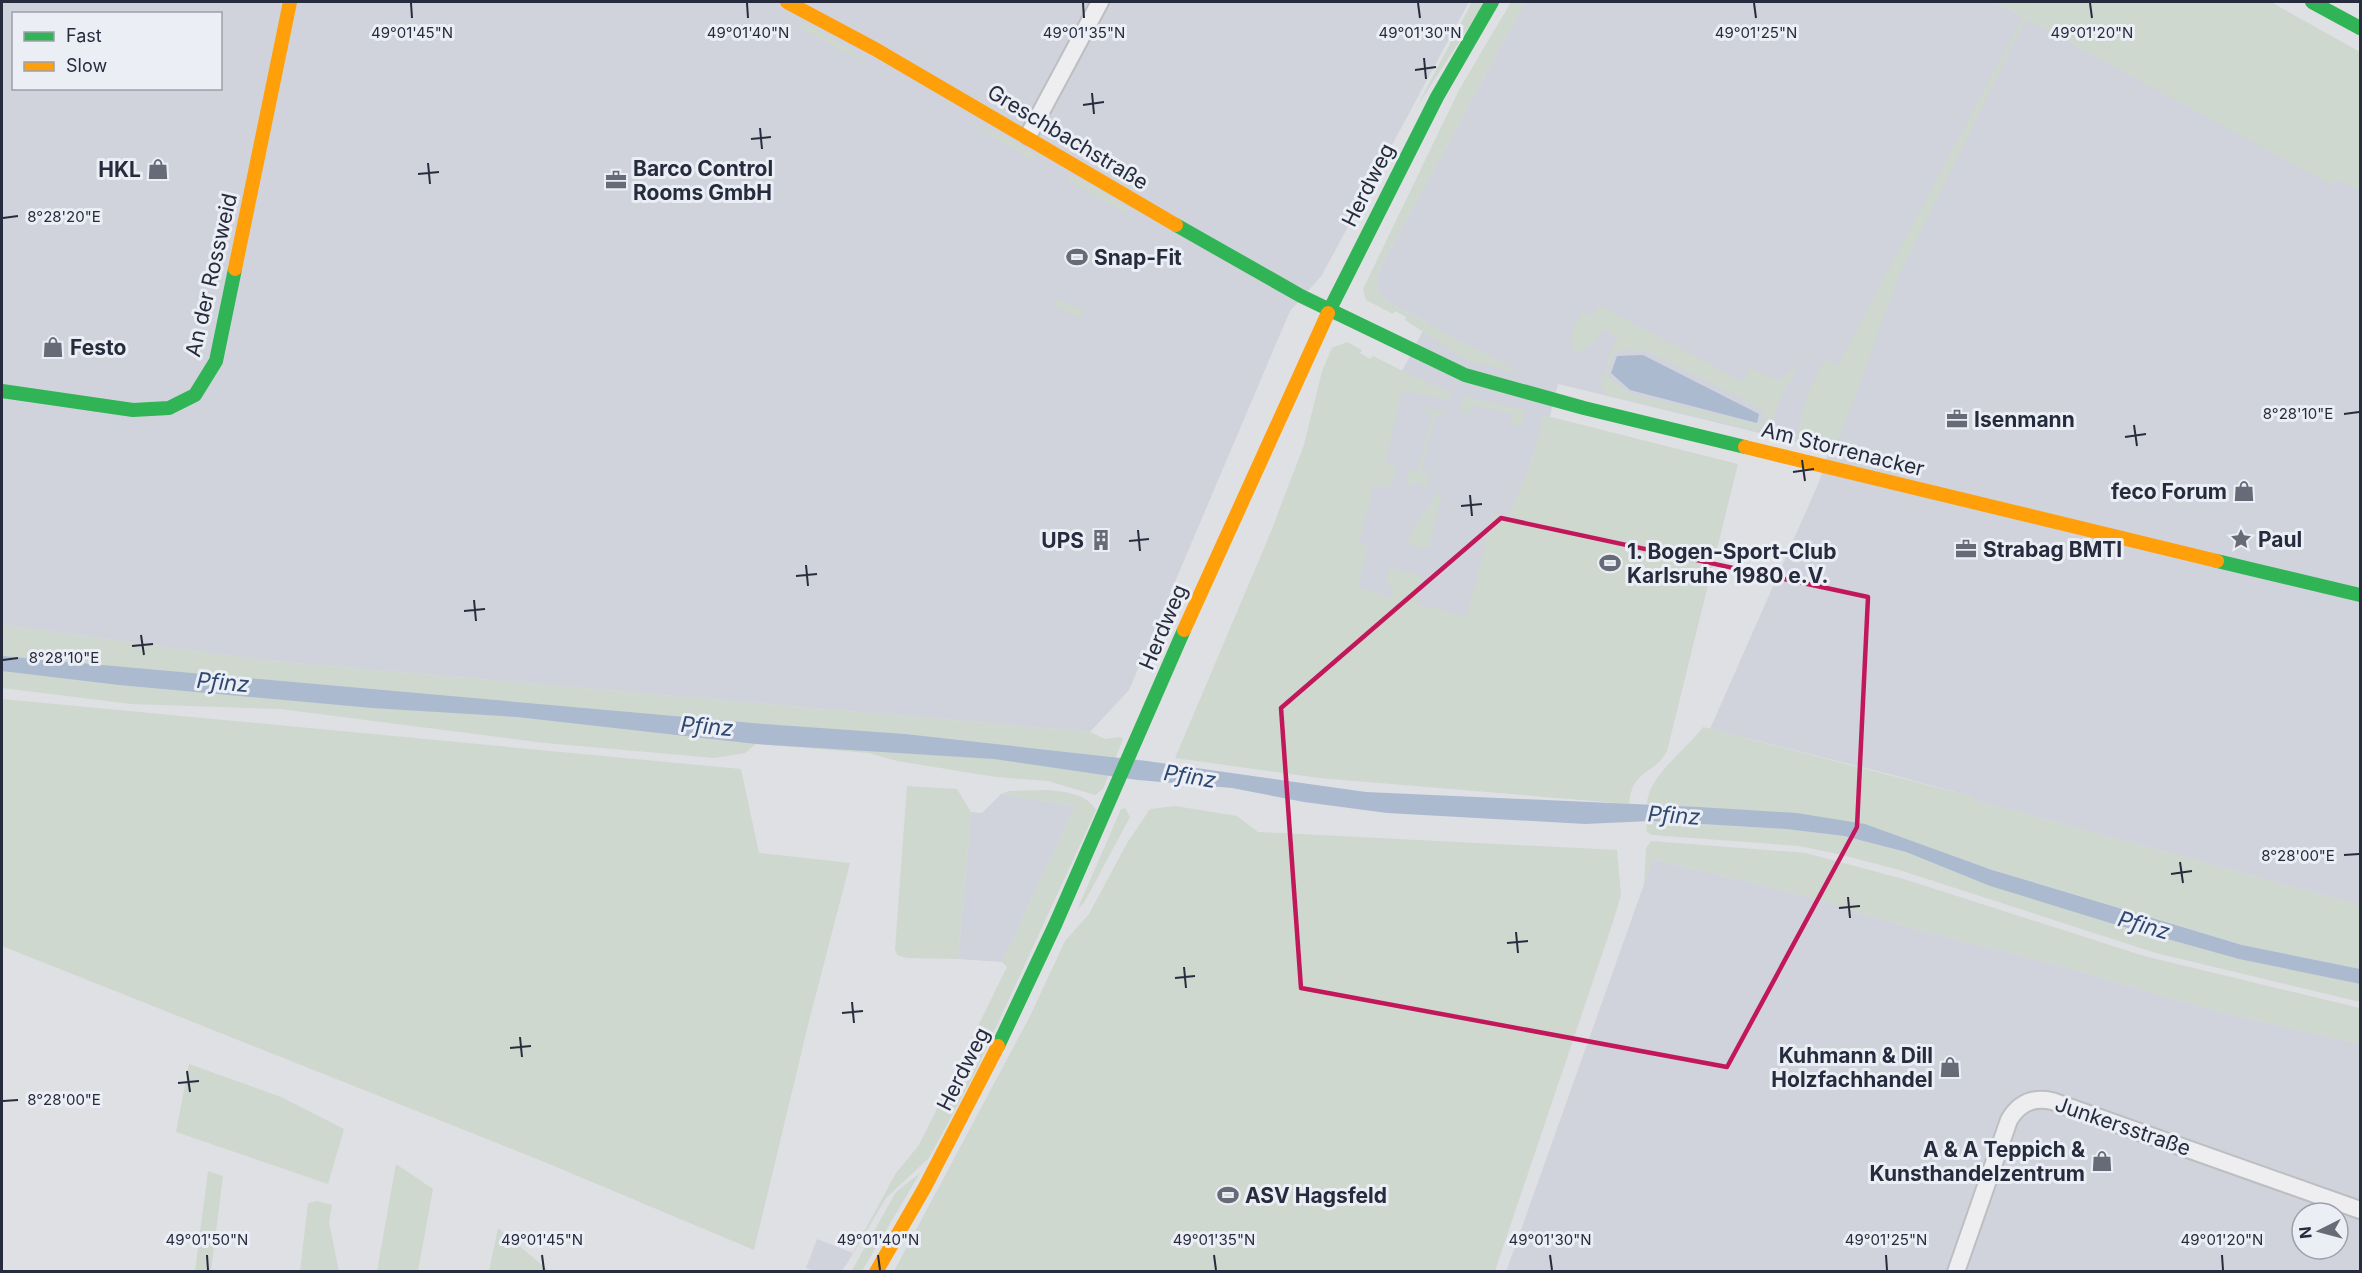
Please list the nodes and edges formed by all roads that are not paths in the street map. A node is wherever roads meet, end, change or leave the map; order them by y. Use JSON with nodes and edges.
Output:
{"nodes":[{"id":1,"x":290,"y":2,"type":"edge"},
{"id":2,"x":787,"y":2,"type":"edge"},
{"id":3,"x":1100,"y":2,"type":"edge"},
{"id":4,"x":1492,"y":2,"type":"edge"},
{"id":5,"x":2312,"y":2,"type":"edge"},
{"id":6,"x":2361,"y":28,"type":"edge"},
{"id":7,"x":1028,"y":136,"type":"junction"},
{"id":8,"x":1328,"y":308,"type":"junction"},
{"id":9,"x":2,"y":391,"type":"edge"},
{"id":10,"x":2361,"y":595,"type":"edge"},
{"id":11,"x":2361,"y":1210,"type":"edge"},
{"id":12,"x":876,"y":1272,"type":"edge"},
{"id":13,"x":1956,"y":1272,"type":"edge"}],
"edges":[{"from":1,"to":9,"type":"main road","name":"An der Rossweid"},
{"from":2,"to":7,"type":"main road","name":"Greschbachstraße"},
{"from":3,"to":7,"type":"street"},
{"from":4,"to":8,"type":"main road","name":"Herdweg"},
{"from":5,"to":6,"type":"main road"},
{"from":7,"to":8,"type":"main road","name":"Greschbachstraße"},
{"from":8,"to":10,"type":"main road","name":"Am Storrenacker"},
{"from":8,"to":12,"type":"main road","name":"Herdweg"},
{"from":11,"to":13,"type":"street","name":"Junkersstraße"}]}
